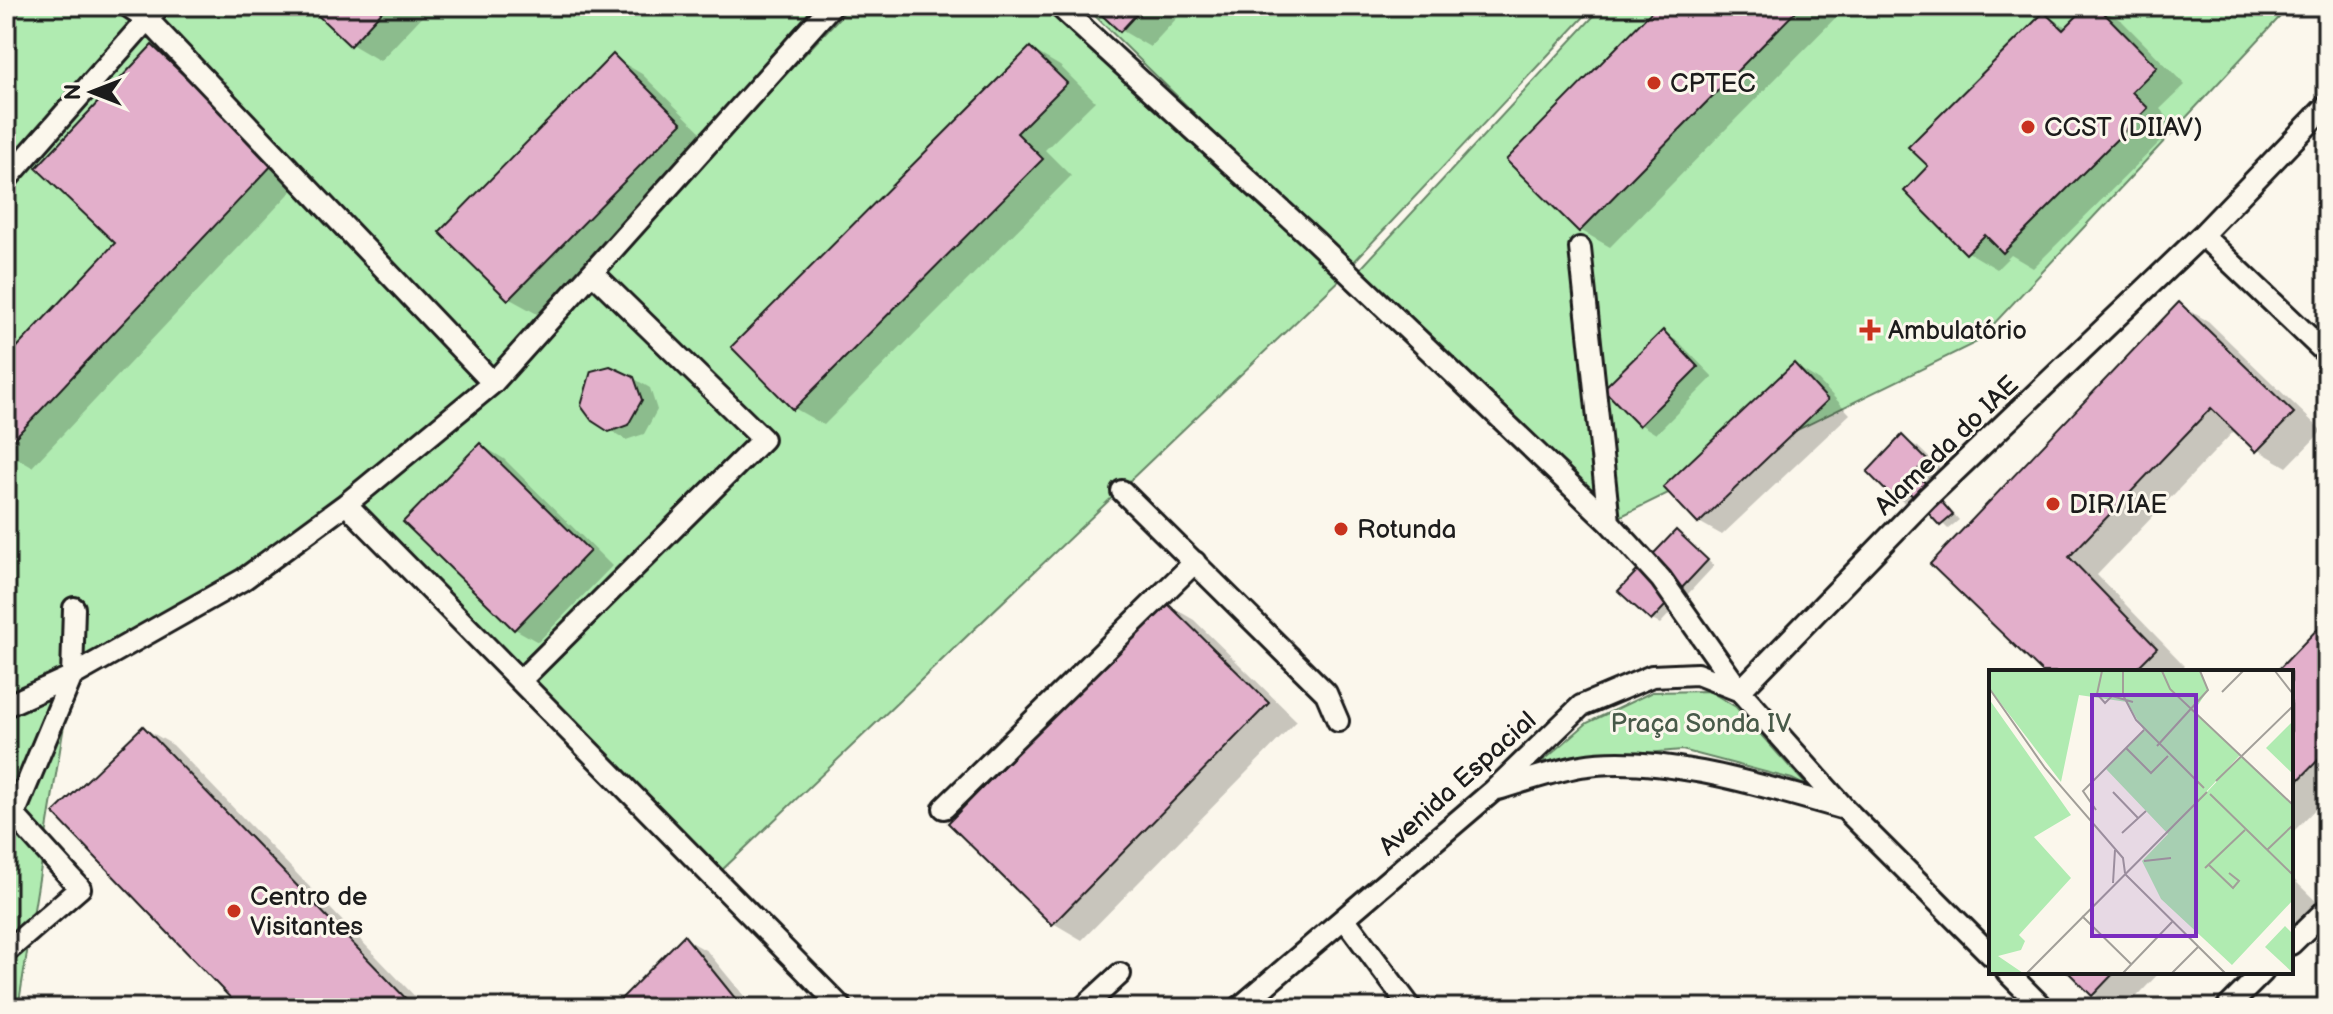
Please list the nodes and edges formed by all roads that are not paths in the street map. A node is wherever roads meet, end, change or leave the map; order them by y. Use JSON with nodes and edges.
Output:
{"nodes":[{"id":1,"x":128,"y":6,"type":"edge"},
{"id":2,"x":831,"y":6,"type":"edge"},
{"id":3,"x":1059,"y":6,"type":"edge"},
{"id":4,"x":153,"y":12,"type":"edge"},
{"id":5,"x":2327,"y":105,"type":"edge"},
{"id":6,"x":6,"y":180,"type":"edge"},
{"id":7,"x":2202,"y":235,"type":"junction"},
{"id":8,"x":1580,"y":248,"type":"dead end"},
{"id":9,"x":594,"y":274,"type":"junction"},
{"id":10,"x":2327,"y":354,"type":"edge"},
{"id":11,"x":493,"y":383,"type":"junction"},
{"id":12,"x":1122,"y":491,"type":"dead end"},
{"id":13,"x":346,"y":504,"type":"junction"},
{"id":14,"x":1609,"y":522,"type":"junction"},
{"id":15,"x":1195,"y":562,"type":"junction"},
{"id":16,"x":74,"y":608,"type":"dead end"},
{"id":17,"x":72,"y":676,"type":"junction"},
{"id":18,"x":521,"y":680,"type":"junction"},
{"id":19,"x":1740,"y":691,"type":"junction"},
{"id":20,"x":6,"y":706,"type":"edge"},
{"id":21,"x":1338,"y":721,"type":"dead end"},
{"id":22,"x":1494,"y":790,"type":"junction"},
{"id":23,"x":944,"y":808,"type":"dead end"},
{"id":24,"x":1845,"y":809,"type":"junction"},
{"id":25,"x":2327,"y":909,"type":"edge"},
{"id":26,"x":1344,"y":918,"type":"junction"},
{"id":27,"x":2293,"y":942,"type":"edge"},
{"id":28,"x":6,"y":952,"type":"edge"},
{"id":29,"x":1989,"y":953,"type":"edge"},
{"id":30,"x":1120,"y":974,"type":"dead end"},
{"id":31,"x":2009,"y":974,"type":"edge"},
{"id":32,"x":2261,"y":974,"type":"edge"},
{"id":33,"x":842,"y":1008,"type":"edge"},
{"id":34,"x":1083,"y":1008,"type":"edge"},
{"id":35,"x":1239,"y":1008,"type":"edge"},
{"id":36,"x":1411,"y":1008,"type":"edge"},
{"id":37,"x":2043,"y":1008,"type":"edge"},
{"id":38,"x":2227,"y":1008,"type":"edge"}],
"edges":[{"from":1,"to":4,"type":"lane"},
{"from":2,"to":9,"type":"lane"},
{"from":3,"to":14,"type":"lane"},
{"from":4,"to":6,"type":"lane"},
{"from":4,"to":11,"type":"lane"},
{"from":5,"to":7,"type":"lane","name":"Alameda do IAE"},
{"from":7,"to":10,"type":"lane"},
{"from":7,"to":19,"type":"lane","name":"Alameda do IAE"},
{"from":8,"to":14,"type":"lane"},
{"from":9,"to":11,"type":"lane"},
{"from":9,"to":18,"type":"lane"},
{"from":11,"to":13,"type":"lane"},
{"from":12,"to":15,"type":"lane"},
{"from":13,"to":17,"type":"lane"},
{"from":13,"to":18,"type":"lane"},
{"from":14,"to":19,"type":"lane"},
{"from":15,"to":21,"type":"lane"},
{"from":15,"to":23,"type":"lane"},
{"from":16,"to":17,"type":"lane"},
{"from":17,"to":20,"type":"lane"},
{"from":17,"to":28,"type":"lane"},
{"from":18,"to":33,"type":"lane"},
{"from":19,"to":22,"type":"lane","name":"Avenida Espacial"},
{"from":19,"to":24,"type":"lane"},
{"from":22,"to":24,"type":"lane"},
{"from":22,"to":26,"type":"lane","name":"Avenida Espacial"},
{"from":24,"to":29,"type":"lane"},
{"from":25,"to":27,"type":"lane"},
{"from":26,"to":35,"type":"lane","name":"Avenida Espacial"},
{"from":26,"to":36,"type":"lane"},
{"from":30,"to":34,"type":"lane"},
{"from":31,"to":37,"type":"lane"},
{"from":32,"to":38,"type":"lane"}]}
